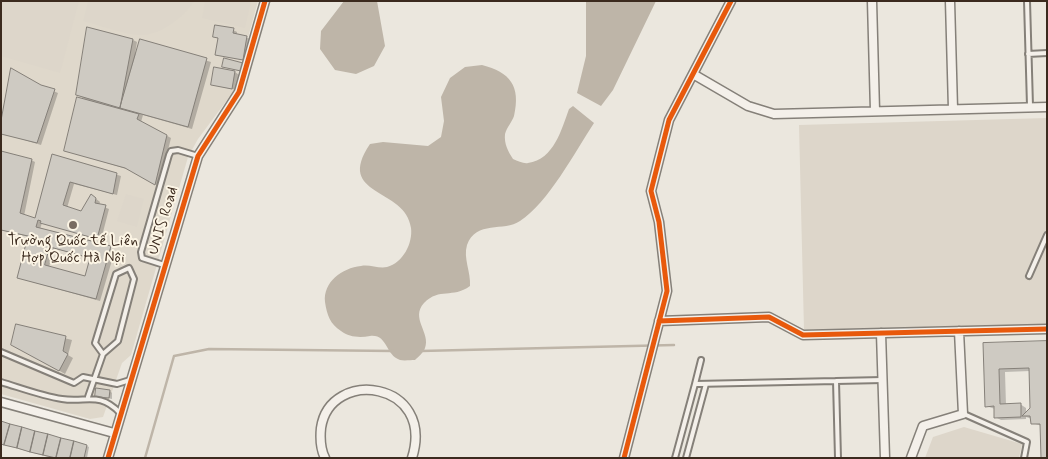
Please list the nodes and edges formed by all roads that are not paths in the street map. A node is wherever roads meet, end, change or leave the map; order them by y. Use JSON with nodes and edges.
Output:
{"nodes":[{"id":1,"x":265,"y":1,"type":"edge"},
{"id":2,"x":731,"y":1,"type":"edge"},
{"id":3,"x":872,"y":1,"type":"edge"},
{"id":4,"x":950,"y":1,"type":"edge"},
{"id":5,"x":1027,"y":1,"type":"edge"},
{"id":6,"x":1047,"y":53,"type":"edge"},
{"id":7,"x":1028,"y":54,"type":"junction"},
{"id":8,"x":693,"y":74,"type":"junction"},
{"id":9,"x":1030,"y":107,"type":"junction"},
{"id":10,"x":1047,"y":107,"type":"edge"},
{"id":11,"x":953,"y":109,"type":"junction"},
{"id":12,"x":875,"y":111,"type":"junction"},
{"id":13,"x":198,"y":156,"type":"junction"},
{"id":14,"x":1047,"y":235,"type":"edge"},
{"id":15,"x":164,"y":265,"type":"junction"},
{"id":16,"x":1029,"y":276,"type":"dead end"},
{"id":17,"x":659,"y":321,"type":"junction"},
{"id":18,"x":1047,"y":329,"type":"edge"},
{"id":19,"x":959,"y":331,"type":"junction"},
{"id":20,"x":881,"y":333,"type":"junction"},
{"id":21,"x":1,"y":352,"type":"edge"},
{"id":22,"x":103,"y":354,"type":"junction"},
{"id":23,"x":701,"y":360,"type":"dead end"},
{"id":24,"x":94,"y":379,"type":"junction"},
{"id":25,"x":130,"y":380,"type":"junction"},
{"id":26,"x":883,"y":380,"type":"junction"},
{"id":27,"x":836,"y":381,"type":"junction"},
{"id":28,"x":1,"y":382,"type":"edge"},
{"id":29,"x":695,"y":384,"type":"junction"},
{"id":30,"x":706,"y":384,"type":"junction"},
{"id":31,"x":88,"y":397,"type":"junction"},
{"id":32,"x":1,"y":402,"type":"edge"},
{"id":33,"x":120,"y":412,"type":"junction"},
{"id":34,"x":963,"y":414,"type":"junction"},
{"id":35,"x":114,"y":433,"type":"junction"},
{"id":36,"x":108,"y":458,"type":"edge"},
{"id":37,"x":325,"y":458,"type":"edge"},
{"id":38,"x":412,"y":458,"type":"edge"},
{"id":39,"x":624,"y":458,"type":"edge"},
{"id":40,"x":675,"y":458,"type":"edge"},
{"id":41,"x":686,"y":458,"type":"edge"},
{"id":42,"x":838,"y":458,"type":"edge"},
{"id":43,"x":885,"y":458,"type":"edge"},
{"id":44,"x":910,"y":458,"type":"edge"},
{"id":45,"x":1024,"y":458,"type":"edge"}],
"edges":[{"from":1,"to":13,"type":"street","name":"UNIS Road"},
{"from":2,"to":8,"type":"street"},
{"from":3,"to":12,"type":"street"},
{"from":4,"to":11,"type":"street"},
{"from":5,"to":7,"type":"lane"},
{"from":6,"to":7,"type":"lane"},
{"from":7,"to":9,"type":"lane"},
{"from":8,"to":12,"type":"street"},
{"from":8,"to":17,"type":"street"},
{"from":9,"to":10,"type":"street"},
{"from":9,"to":11,"type":"street"},
{"from":11,"to":12,"type":"street"},
{"from":13,"to":15,"type":"street","name":"UNIS Road"},
{"from":13,"to":15,"type":"lane"},
{"from":14,"to":16,"type":"lane"},
{"from":15,"to":25,"type":"street","name":"UNIS Road"},
{"from":17,"to":20,"type":"street"},
{"from":17,"to":39,"type":"street"},
{"from":18,"to":19,"type":"street"},
{"from":19,"to":20,"type":"street"},
{"from":19,"to":34,"type":"street"},
{"from":20,"to":26,"type":"street"},
{"from":21,"to":24,"type":"lane"},
{"from":22,"to":22,"type":"lane"},
{"from":22,"to":24,"type":"lane"},
{"from":23,"to":29,"type":"lane"},
{"from":24,"to":25,"type":"lane"},
{"from":24,"to":31,"type":"lane"},
{"from":25,"to":33,"type":"street","name":"UNIS Road"},
{"from":26,"to":27,"type":"lane"},
{"from":26,"to":43,"type":"street"},
{"from":27,"to":30,"type":"lane"},
{"from":27,"to":42,"type":"lane"},
{"from":28,"to":31,"type":"lane"},
{"from":29,"to":30,"type":"lane"},
{"from":29,"to":40,"type":"lane"},
{"from":30,"to":41,"type":"lane"},
{"from":31,"to":33,"type":"lane"},
{"from":32,"to":35,"type":"street"},
{"from":33,"to":35,"type":"street","name":"UNIS Road"},
{"from":34,"to":44,"type":"street"},
{"from":34,"to":45,"type":"lane"},
{"from":35,"to":36,"type":"street","name":"UNIS Road"},
{"from":37,"to":38,"type":"street"}]}
